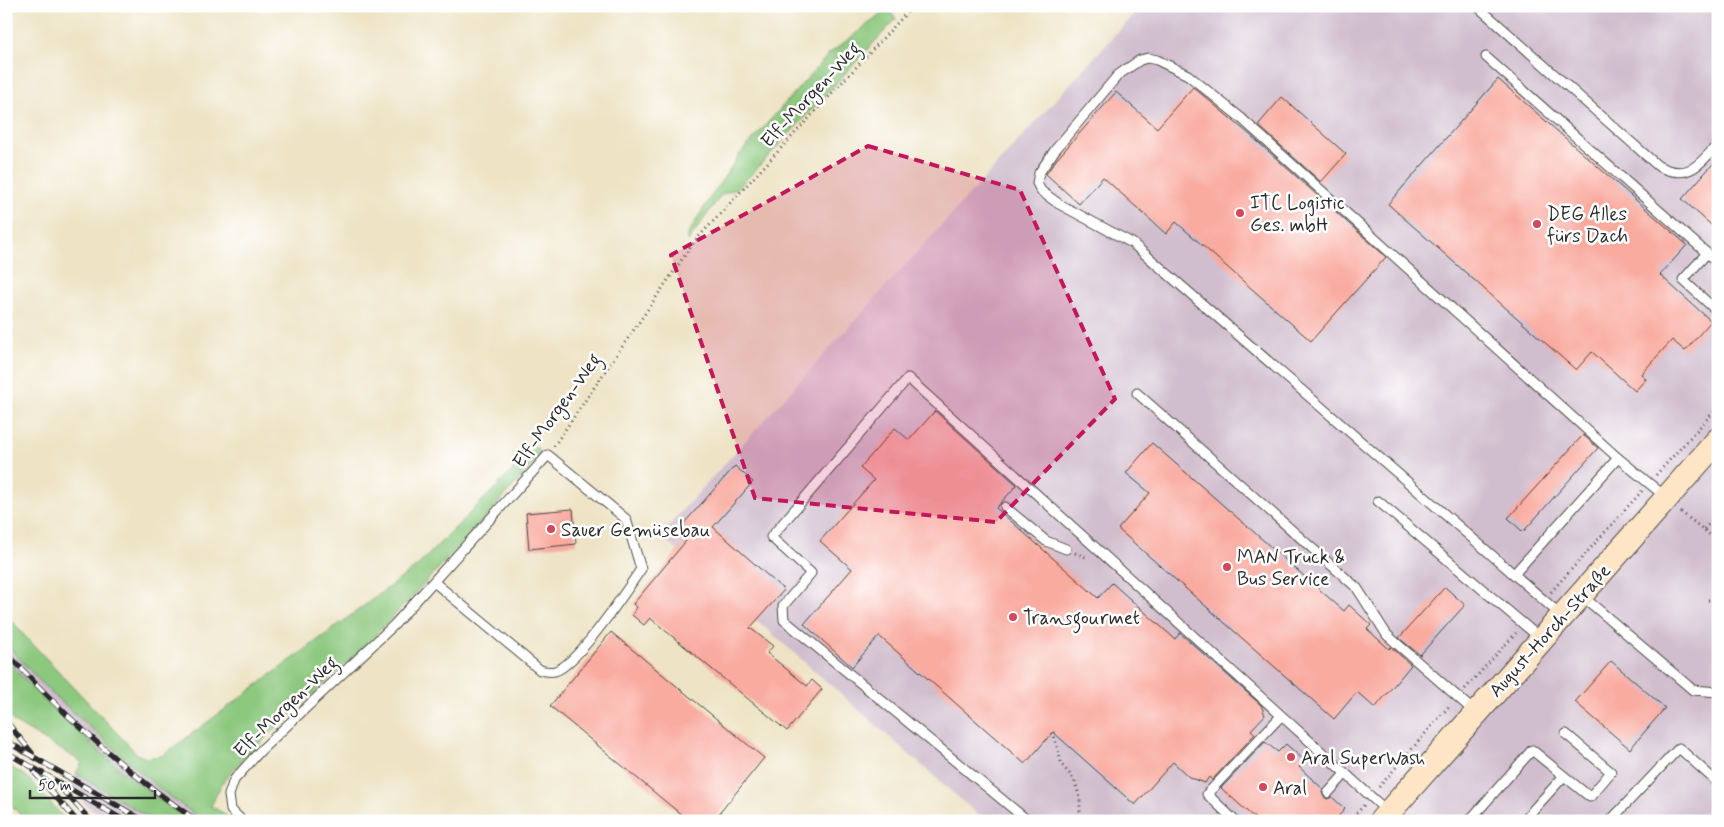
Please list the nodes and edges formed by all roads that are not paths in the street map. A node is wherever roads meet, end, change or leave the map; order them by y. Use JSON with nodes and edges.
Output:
{"nodes":[{"id":1,"x":1477,"y":6,"type":"edge"},
{"id":2,"x":1486,"y":57,"type":"dead end"},
{"id":3,"x":1718,"y":144,"type":"edge"},
{"id":4,"x":1707,"y":254,"type":"junction"},
{"id":5,"x":1718,"y":264,"type":"edge"},
{"id":6,"x":1718,"y":312,"type":"edge"},
{"id":7,"x":1137,"y":393,"type":"dead end"},
{"id":8,"x":1718,"y":440,"type":"edge"},
{"id":9,"x":1618,"y":458,"type":"junction"},
{"id":10,"x":1665,"y":498,"type":"junction"},
{"id":11,"x":1378,"y":501,"type":"dead end"},
{"id":12,"x":1005,"y":507,"type":"dead end"},
{"id":13,"x":1066,"y":549,"type":"road end"},
{"id":14,"x":1514,"y":574,"type":"junction"},
{"id":15,"x":434,"y":582,"type":"junction"},
{"id":16,"x":1581,"y":595,"type":"junction"},
{"id":17,"x":1562,"y":616,"type":"junction"},
{"id":18,"x":1542,"y":639,"type":"junction"},
{"id":19,"x":1718,"y":692,"type":"edge"},
{"id":20,"x":1476,"y":713,"type":"junction"},
{"id":21,"x":1281,"y":716,"type":"junction"},
{"id":22,"x":1566,"y":734,"type":"dead end"},
{"id":23,"x":1345,"y":774,"type":"junction"},
{"id":24,"x":1564,"y":776,"type":"junction"},
{"id":25,"x":1718,"y":783,"type":"edge"},
{"id":26,"x":1328,"y":793,"type":"dead end"},
{"id":27,"x":6,"y":815,"type":"edge"},
{"id":28,"x":1385,"y":817,"type":"edge"},
{"id":29,"x":11,"y":821,"type":"edge"},
{"id":30,"x":242,"y":821,"type":"edge"},
{"id":31,"x":1028,"y":821,"type":"edge"},
{"id":32,"x":1235,"y":821,"type":"edge"},
{"id":33,"x":1469,"y":821,"type":"edge"},
{"id":34,"x":1524,"y":821,"type":"edge"},
{"id":35,"x":1610,"y":821,"type":"edge"}],
"edges":[{"from":1,"to":3,"type":"lane"},
{"from":2,"to":4,"type":"lane"},
{"from":4,"to":5,"type":"lane"},
{"from":4,"to":6,"type":"lane"},
{"from":7,"to":20,"type":"lane"},
{"from":8,"to":10,"type":"main road","name":"August-Horch-Straße"},
{"from":9,"to":10,"type":"lane"},
{"from":9,"to":14,"type":"lane"},
{"from":9,"to":14,"type":"lane"},
{"from":10,"to":16,"type":"main road","name":"August-Horch-Straße"},
{"from":11,"to":18,"type":"lane"},
{"from":12,"to":13,"type":"lane"},
{"from":14,"to":17,"type":"lane"},
{"from":15,"to":15,"type":"lane","name":"Elf-Morgen-Weg"},
{"from":15,"to":30,"type":"lane","name":"Elf-Morgen-Weg"},
{"from":16,"to":17,"type":"main road","name":"August-Horch-Straße"},
{"from":16,"to":19,"type":"lane"},
{"from":17,"to":18,"type":"main road","name":"August-Horch-Straße"},
{"from":18,"to":20,"type":"main road","name":"August-Horch-Straße"},
{"from":20,"to":28,"type":"main road","name":"August-Horch-Straße"},
{"from":21,"to":23,"type":"lane"},
{"from":21,"to":31,"type":"lane"},
{"from":21,"to":32,"type":"lane"},
{"from":22,"to":24,"type":"lane"},
{"from":23,"to":26,"type":"lane"},
{"from":23,"to":28,"type":"lane"},
{"from":24,"to":33,"type":"lane"},
{"from":24,"to":34,"type":"lane"},
{"from":25,"to":35,"type":"lane"},
{"from":27,"to":29,"type":"lane"}]}
